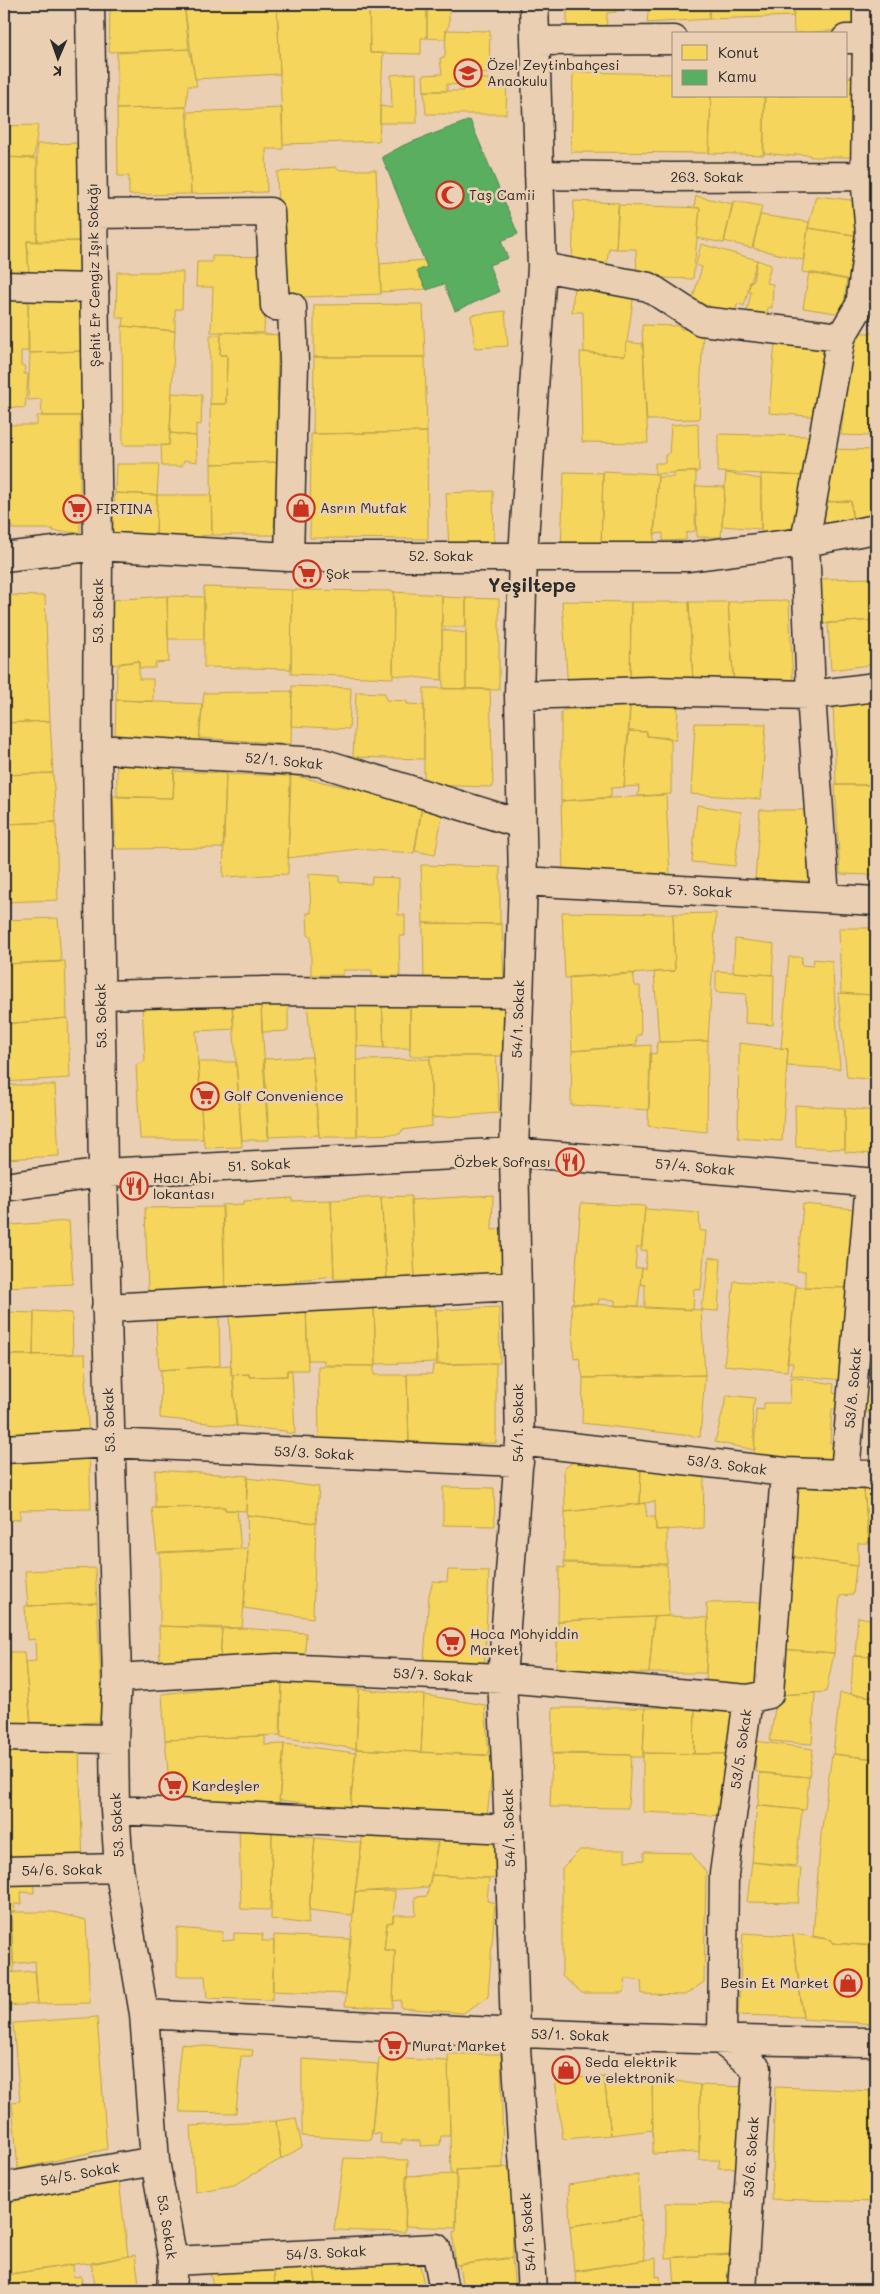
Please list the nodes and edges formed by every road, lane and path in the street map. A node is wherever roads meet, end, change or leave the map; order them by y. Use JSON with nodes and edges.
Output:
{"nodes":[{"id":1,"x":90,"y":4,"type":"edge"},
{"id":2,"x":534,"y":4,"type":"edge"},
{"id":3,"x":866,"y":4,"type":"edge"},
{"id":4,"x":857,"y":39,"type":"edge"},
{"id":5,"x":535,"y":40,"type":"junction"},
{"id":6,"x":672,"y":40,"type":"edge"},
{"id":7,"x":539,"y":175,"type":"junction"},
{"id":8,"x":870,"y":176,"type":"edge"},
{"id":9,"x":93,"y":214,"type":"junction"},
{"id":10,"x":542,"y":267,"type":"junction"},
{"id":11,"x":4,"y":286,"type":"edge"},
{"id":12,"x":95,"y":288,"type":"junction"},
{"id":13,"x":841,"y":337,"type":"junction"},
{"id":14,"x":876,"y":528,"type":"edge"},
{"id":15,"x":805,"y":542,"type":"junction"},
{"id":16,"x":98,"y":546,"type":"junction"},
{"id":17,"x":524,"y":555,"type":"junction"},
{"id":18,"x":4,"y":556,"type":"edge"},
{"id":19,"x":289,"y":557,"type":"junction"},
{"id":20,"x":876,"y":688,"type":"edge"},
{"id":21,"x":519,"y":695,"type":"junction"},
{"id":22,"x":811,"y":695,"type":"junction"},
{"id":23,"x":98,"y":749,"type":"junction"},
{"id":24,"x":521,"y":824,"type":"junction"},
{"id":25,"x":523,"y":881,"type":"junction"},
{"id":26,"x":825,"y":898,"type":"junction"},
{"id":27,"x":876,"y":901,"type":"edge"},
{"id":28,"x":519,"y":993,"type":"junction"},
{"id":29,"x":101,"y":996,"type":"junction"},
{"id":30,"x":514,"y":1152,"type":"junction"},
{"id":31,"x":103,"y":1173,"type":"junction"},
{"id":32,"x":873,"y":1183,"type":"edge"},
{"id":33,"x":4,"y":1187,"type":"edge"},
{"id":34,"x":517,"y":1286,"type":"junction"},
{"id":35,"x":106,"y":1308,"type":"junction"},
{"id":36,"x":110,"y":1443,"type":"junction"},
{"id":37,"x":4,"y":1449,"type":"edge"},
{"id":38,"x":519,"y":1452,"type":"junction"},
{"id":39,"x":785,"y":1472,"type":"junction"},
{"id":40,"x":845,"y":1473,"type":"junction"},
{"id":41,"x":876,"y":1476,"type":"edge"},
{"id":42,"x":118,"y":1678,"type":"junction"},
{"id":43,"x":502,"y":1678,"type":"junction"},
{"id":44,"x":748,"y":1699,"type":"junction"},
{"id":45,"x":4,"y":1737,"type":"edge"},
{"id":46,"x":114,"y":1739,"type":"junction"},
{"id":47,"x":115,"y":1810,"type":"junction"},
{"id":48,"x":509,"y":1829,"type":"junction"},
{"id":49,"x":120,"y":1868,"type":"junction"},
{"id":50,"x":4,"y":1871,"type":"edge"},
{"id":51,"x":144,"y":2014,"type":"junction"},
{"id":52,"x":515,"y":2033,"type":"junction"},
{"id":53,"x":722,"y":2041,"type":"junction"},
{"id":54,"x":876,"y":2042,"type":"edge"},
{"id":55,"x":156,"y":2161,"type":"junction"},
{"id":56,"x":4,"y":2187,"type":"edge"},
{"id":57,"x":173,"y":2261,"type":"junction"},
{"id":58,"x":171,"y":2290,"type":"edge"},
{"id":59,"x":181,"y":2290,"type":"edge"},
{"id":60,"x":444,"y":2290,"type":"edge"},
{"id":61,"x":532,"y":2290,"type":"edge"},
{"id":62,"x":742,"y":2290,"type":"edge"}],
"edges":[{"from":1,"to":9,"type":"street","name":"Şehit Er Cengiz Işık Sokağı"},
{"from":2,"to":5,"type":"street","name":"54/1. Sokak"},
{"from":3,"to":4,"type":"street"},
{"from":4,"to":8,"type":"street"},
{"from":5,"to":6,"type":"street"},
{"from":5,"to":7,"type":"street","name":"54/1. Sokak"},
{"from":7,"to":8,"type":"street","name":"263. Sokak"},
{"from":7,"to":10,"type":"street","name":"54/1. Sokak"},
{"from":8,"to":13,"type":"street"},
{"from":9,"to":12,"type":"street","name":"Şehit Er Cengiz Işık Sokağı"},
{"from":9,"to":19,"type":"street"},
{"from":10,"to":13,"type":"street"},
{"from":10,"to":17,"type":"street","name":"54/1. Sokak"},
{"from":11,"to":12,"type":"street"},
{"from":12,"to":16,"type":"street","name":"Şehit Er Cengiz Işık Sokağı"},
{"from":13,"to":15,"type":"street"},
{"from":14,"to":15,"type":"street","name":"52. Sokak"},
{"from":15,"to":17,"type":"street","name":"52. Sokak"},
{"from":15,"to":22,"type":"street"},
{"from":16,"to":18,"type":"street","name":"52. Sokak"},
{"from":16,"to":19,"type":"street","name":"52. Sokak"},
{"from":16,"to":23,"type":"street","name":"53. Sokak"},
{"from":17,"to":19,"type":"street","name":"52. Sokak"},
{"from":17,"to":21,"type":"street","name":"54/1. Sokak"},
{"from":20,"to":22,"type":"street"},
{"from":21,"to":22,"type":"street"},
{"from":21,"to":24,"type":"street","name":"54/1. Sokak"},
{"from":22,"to":26,"type":"street"},
{"from":23,"to":24,"type":"street","name":"52/1. Sokak"},
{"from":23,"to":29,"type":"street","name":"53. Sokak"},
{"from":24,"to":25,"type":"street","name":"54/1. Sokak"},
{"from":25,"to":26,"type":"street","name":"57. Sokak"},
{"from":25,"to":28,"type":"street","name":"54/1. Sokak"},
{"from":26,"to":27,"type":"street","name":"57. Sokak"},
{"from":28,"to":29,"type":"street"},
{"from":28,"to":30,"type":"street","name":"54/1. Sokak"},
{"from":29,"to":31,"type":"street","name":"53. Sokak"},
{"from":30,"to":31,"type":"street","name":"51. Sokak"},
{"from":30,"to":32,"type":"street","name":"57/4. Sokak"},
{"from":30,"to":34,"type":"street","name":"54/1. Sokak"},
{"from":31,"to":33,"type":"street","name":"51. Sokak"},
{"from":31,"to":35,"type":"street","name":"53. Sokak"},
{"from":32,"to":40,"type":"street","name":"53/8. Sokak"},
{"from":34,"to":35,"type":"street"},
{"from":34,"to":38,"type":"street","name":"54/1. Sokak"},
{"from":35,"to":36,"type":"street","name":"53. Sokak"},
{"from":36,"to":37,"type":"street","name":"53/3. Sokak"},
{"from":36,"to":38,"type":"street","name":"53/3. Sokak"},
{"from":36,"to":42,"type":"street","name":"53. Sokak"},
{"from":38,"to":39,"type":"street","name":"53/3. Sokak"},
{"from":38,"to":43,"type":"street","name":"54/1. Sokak"},
{"from":39,"to":40,"type":"street","name":"53/3. Sokak"},
{"from":39,"to":44,"type":"street","name":"53/5. Sokak"},
{"from":40,"to":41,"type":"street","name":"53/3. Sokak"},
{"from":42,"to":43,"type":"street","name":"53/7. Sokak"},
{"from":42,"to":46,"type":"street","name":"53. Sokak"},
{"from":43,"to":44,"type":"street","name":"53/7. Sokak"},
{"from":43,"to":48,"type":"street","name":"54/1. Sokak"},
{"from":44,"to":53,"type":"street","name":"53/5. Sokak"},
{"from":45,"to":46,"type":"street"},
{"from":46,"to":47,"type":"street","name":"53. Sokak"},
{"from":47,"to":48,"type":"street"},
{"from":47,"to":49,"type":"street","name":"53. Sokak"},
{"from":48,"to":52,"type":"street","name":"54/1. Sokak"},
{"from":49,"to":50,"type":"street","name":"54/6. Sokak"},
{"from":49,"to":51,"type":"street","name":"53. Sokak"},
{"from":51,"to":52,"type":"street","name":"53/1. Sokak"},
{"from":51,"to":55,"type":"street","name":"53. Sokak"},
{"from":52,"to":53,"type":"street","name":"53/1. Sokak"},
{"from":52,"to":61,"type":"street","name":"54/1. Sokak"},
{"from":53,"to":54,"type":"street","name":"53/1. Sokak"},
{"from":53,"to":62,"type":"street","name":"53/6. Sokak"},
{"from":55,"to":56,"type":"street","name":"54/5. Sokak"},
{"from":55,"to":57,"type":"street","name":"53. Sokak"},
{"from":57,"to":58,"type":"street","name":"53. Sokak"},
{"from":57,"to":59,"type":"street"},
{"from":57,"to":60,"type":"street","name":"54/3. Sokak"}]}
